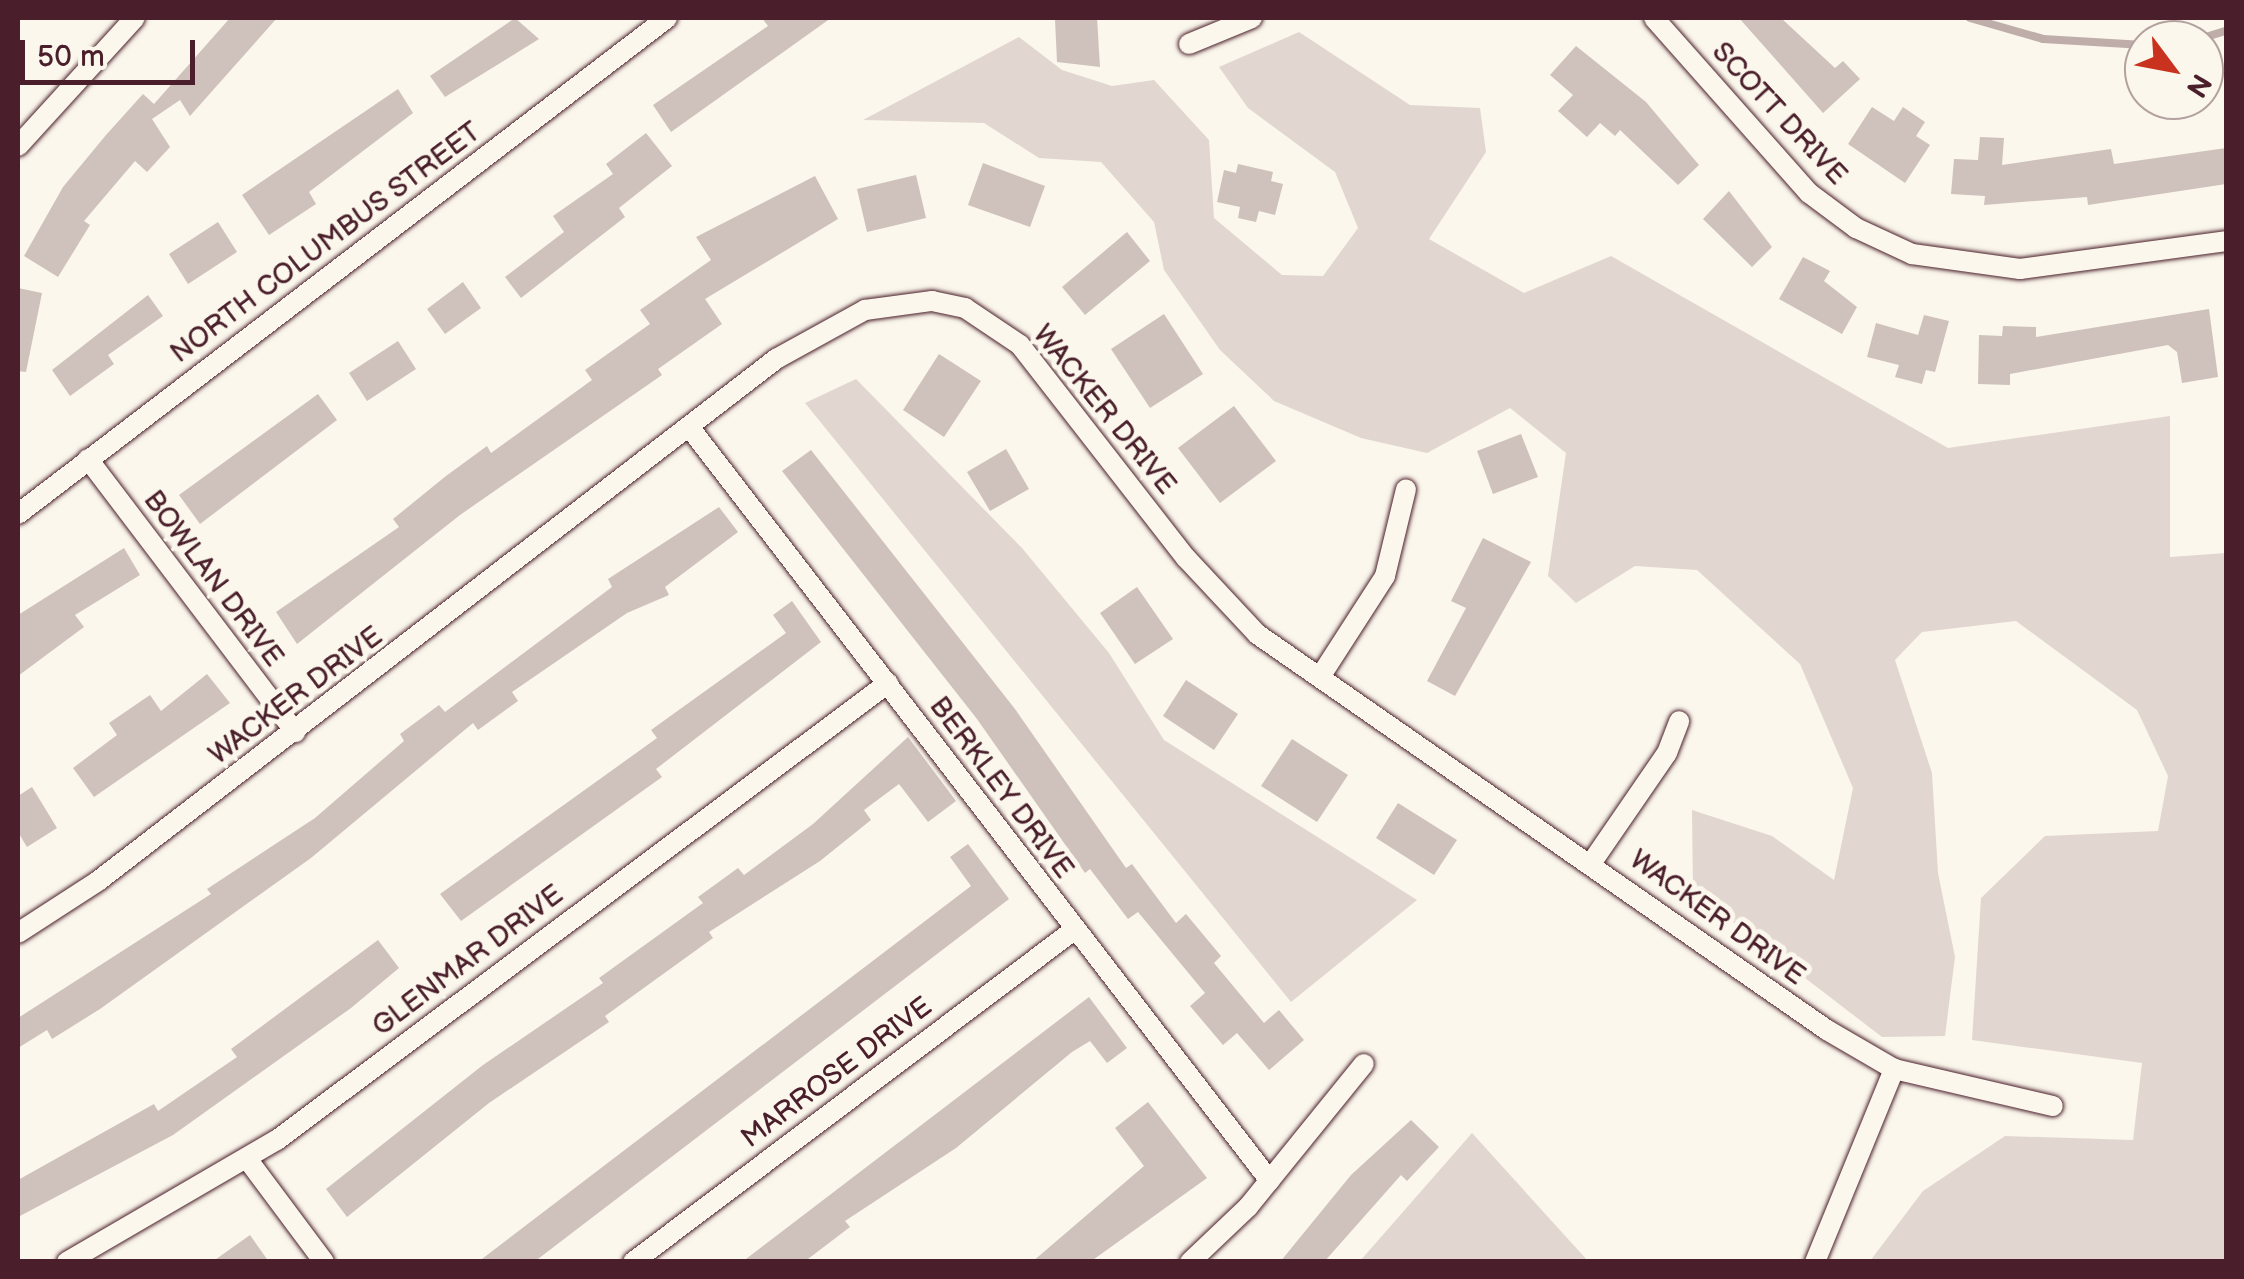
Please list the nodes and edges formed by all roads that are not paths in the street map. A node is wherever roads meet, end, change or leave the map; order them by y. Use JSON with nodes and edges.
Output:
{"nodes":[{"id":1,"x":135,"y":18,"type":"edge"},
{"id":2,"x":668,"y":18,"type":"edge"},
{"id":3,"x":1252,"y":18,"type":"edge"},
{"id":4,"x":1654,"y":18,"type":"edge"},
{"id":5,"x":1190,"y":44,"type":"dead end"},
{"id":6,"x":18,"y":146,"type":"edge"},
{"id":7,"x":2226,"y":241,"type":"edge"},
{"id":8,"x":690,"y":428,"type":"junction"},
{"id":9,"x":88,"y":459,"type":"junction"},
{"id":10,"x":1406,"y":489,"type":"dead end"},
{"id":11,"x":18,"y":514,"type":"edge"},
{"id":12,"x":1320,"y":677,"type":"junction"},
{"id":13,"x":888,"y":683,"type":"junction"},
{"id":14,"x":1679,"y":721,"type":"dead end"},
{"id":15,"x":295,"y":732,"type":"junction"},
{"id":16,"x":1592,"y":862,"type":"junction"},
{"id":17,"x":1074,"y":930,"type":"junction"},
{"id":18,"x":18,"y":933,"type":"edge"},
{"id":19,"x":1364,"y":1064,"type":"dead end"},
{"id":20,"x":1894,"y":1069,"type":"junction"},
{"id":21,"x":2053,"y":1106,"type":"dead end"},
{"id":22,"x":248,"y":1160,"type":"junction"},
{"id":23,"x":1270,"y":1180,"type":"junction"},
{"id":24,"x":68,"y":1262,"type":"edge"},
{"id":25,"x":324,"y":1262,"type":"edge"},
{"id":26,"x":633,"y":1262,"type":"edge"},
{"id":27,"x":1190,"y":1262,"type":"edge"},
{"id":28,"x":1815,"y":1262,"type":"edge"}],
"edges":[{"from":1,"to":6,"type":"street"},
{"from":2,"to":9,"type":"street","name":"NORTH COLUMBUS STREET"},
{"from":3,"to":5,"type":"street"},
{"from":4,"to":7,"type":"street","name":"SCOTT DRIVE"},
{"from":8,"to":12,"type":"street","name":"WACKER DRIVE"},
{"from":8,"to":13,"type":"street","name":"BERKLEY DRIVE"},
{"from":8,"to":15,"type":"street","name":"WACKER DRIVE"},
{"from":9,"to":11,"type":"street","name":"NORTH COLUMBUS STREET"},
{"from":9,"to":15,"type":"street","name":"BOWLAN DRIVE"},
{"from":10,"to":12,"type":"street"},
{"from":12,"to":16,"type":"street","name":"WACKER DRIVE"},
{"from":13,"to":17,"type":"street","name":"BERKLEY DRIVE"},
{"from":13,"to":22,"type":"street","name":"GLENMAR DRIVE"},
{"from":14,"to":16,"type":"street"},
{"from":15,"to":18,"type":"street","name":"WACKER DRIVE"},
{"from":16,"to":20,"type":"street","name":"WACKER DRIVE"},
{"from":17,"to":23,"type":"street","name":"BERKLEY DRIVE"},
{"from":17,"to":26,"type":"street","name":"MARROSE DRIVE"},
{"from":19,"to":23,"type":"street"},
{"from":20,"to":21,"type":"street","name":"WACKER DRIVE"},
{"from":20,"to":28,"type":"street"},
{"from":22,"to":24,"type":"street","name":"GLENMAR DRIVE"},
{"from":22,"to":25,"type":"street"},
{"from":23,"to":27,"type":"street"}]}
